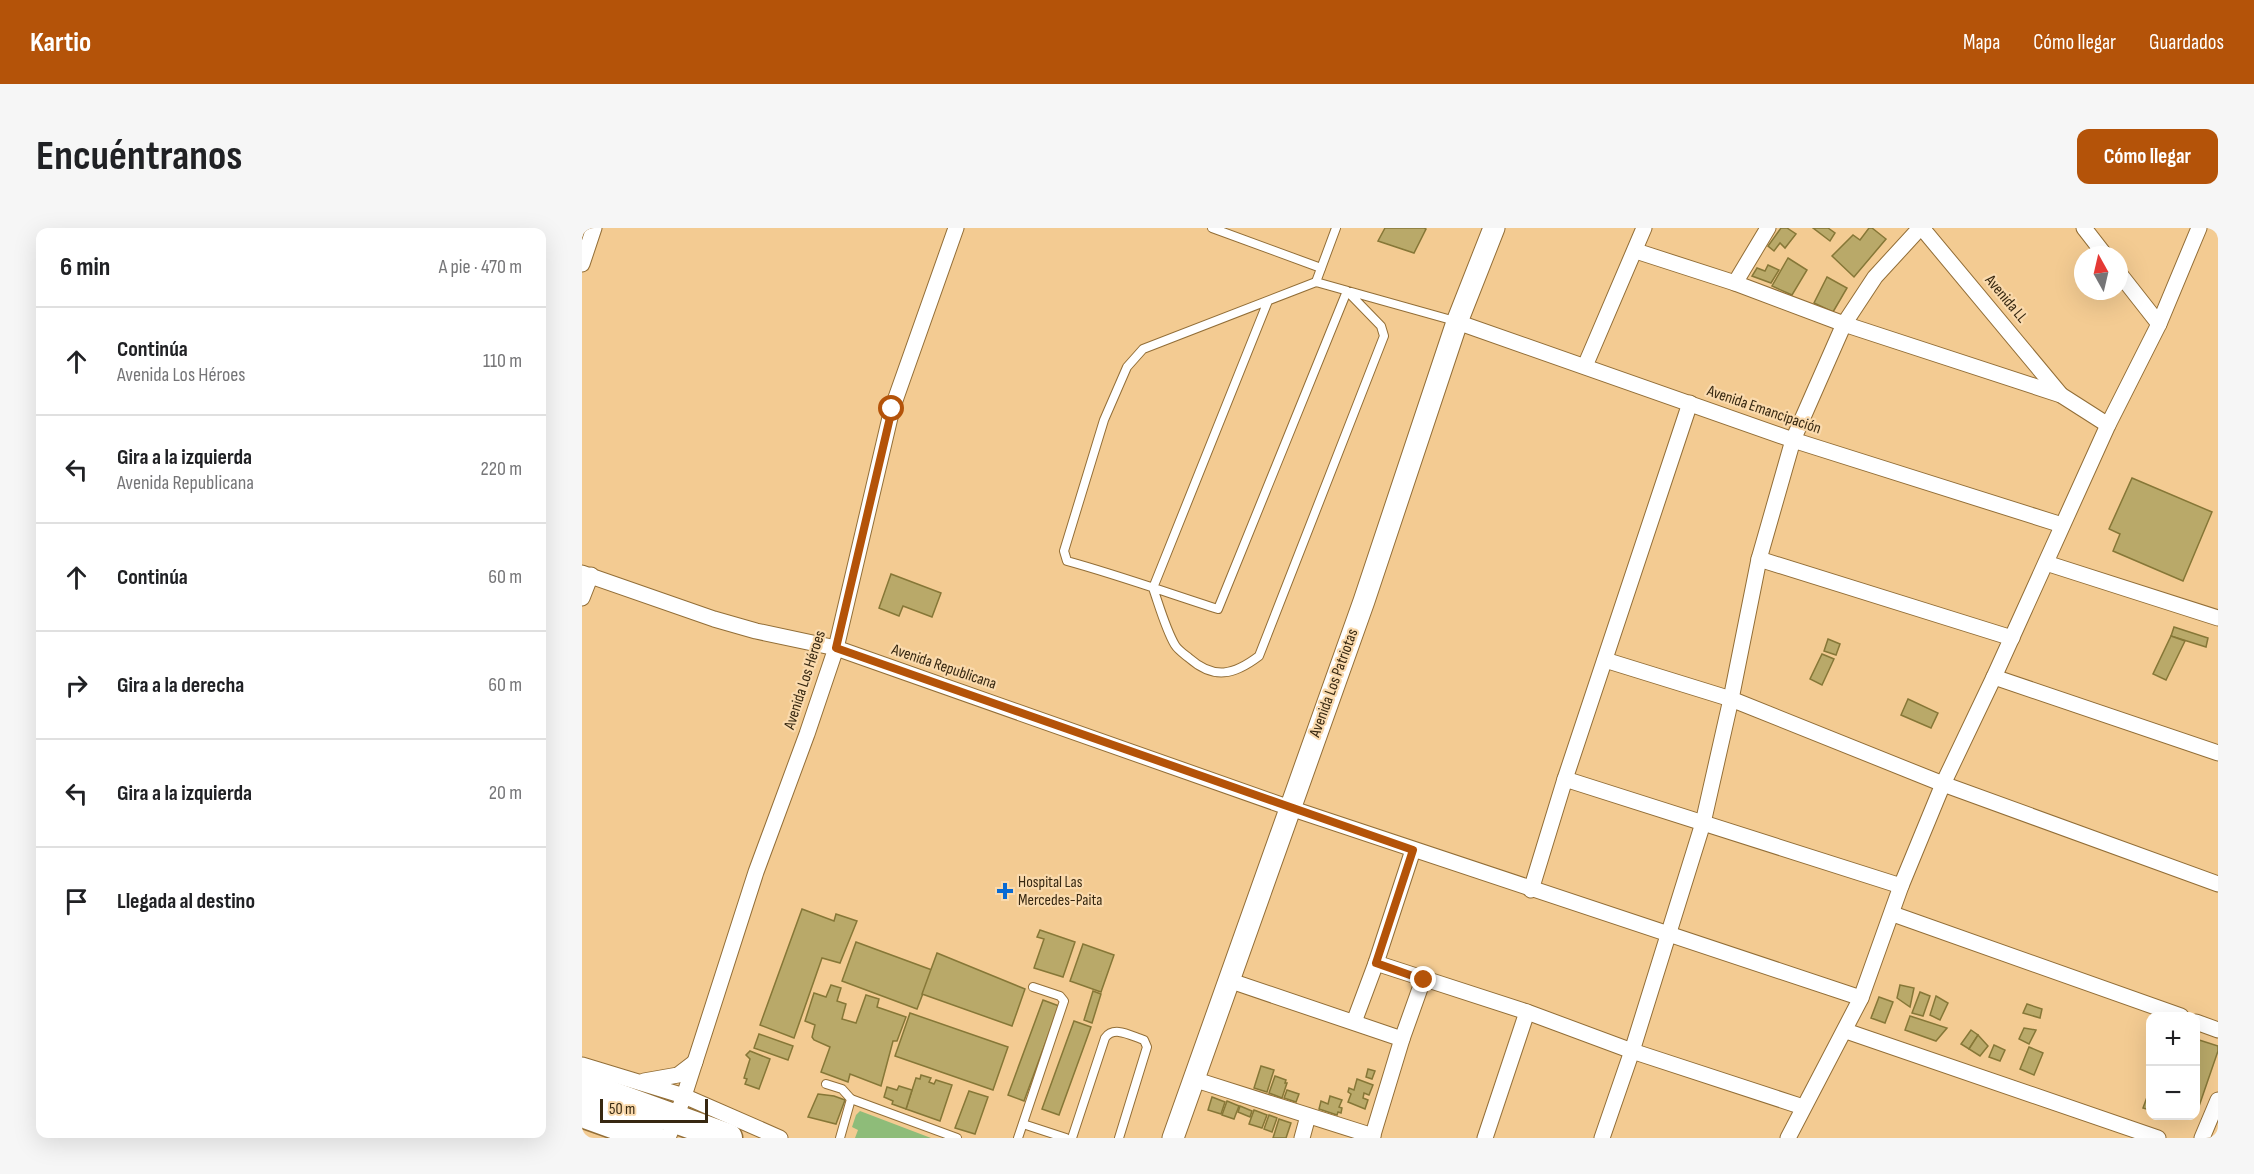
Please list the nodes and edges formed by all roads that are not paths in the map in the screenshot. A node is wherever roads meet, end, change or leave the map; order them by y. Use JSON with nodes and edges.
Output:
{"nodes":[{"id":1,"x":594,"y":228,"type":"edge"},
{"id":2,"x":956,"y":228,"type":"edge"},
{"id":3,"x":1212,"y":228,"type":"edge"},
{"id":4,"x":1336,"y":228,"type":"edge"},
{"id":5,"x":1494,"y":228,"type":"edge"},
{"id":6,"x":1644,"y":228,"type":"edge"},
{"id":7,"x":1768,"y":228,"type":"edge"},
{"id":8,"x":1921,"y":228,"type":"edge"},
{"id":9,"x":2084,"y":228,"type":"edge"},
{"id":10,"x":2199,"y":228,"type":"edge"},
{"id":11,"x":2098,"y":246,"type":"edge"},
{"id":12,"x":1636,"y":251,"type":"junction"},
{"id":13,"x":582,"y":264,"type":"edge"},
{"id":14,"x":1321,"y":268,"type":"junction"},
{"id":15,"x":1316,"y":282,"type":"junction"},
{"id":16,"x":1735,"y":283,"type":"junction"},
{"id":17,"x":2128,"y":284,"type":"edge"},
{"id":18,"x":1347,"y":291,"type":"junction"},
{"id":19,"x":1268,"y":301,"type":"junction"},
{"id":20,"x":1457,"y":322,"type":"junction"},
{"id":21,"x":1844,"y":324,"type":"junction"},
{"id":22,"x":2159,"y":324,"type":"junction"},
{"id":23,"x":1585,"y":366,"type":"junction"},
{"id":24,"x":2061,"y":395,"type":"junction"},
{"id":25,"x":1690,"y":403,"type":"junction"},
{"id":26,"x":2108,"y":425,"type":"junction"},
{"id":27,"x":1793,"y":440,"type":"junction"},
{"id":28,"x":2062,"y":525,"type":"junction"},
{"id":29,"x":1759,"y":559,"type":"junction"},
{"id":30,"x":2046,"y":563,"type":"junction"},
{"id":31,"x":587,"y":574,"type":"edge"},
{"id":32,"x":1153,"y":588,"type":"junction"},
{"id":33,"x":582,"y":598,"type":"edge"},
{"id":34,"x":2218,"y":618,"type":"edge"},
{"id":35,"x":2012,"y":638,"type":"junction"},
{"id":36,"x":836,"y":648,"type":"junction"},
{"id":37,"x":1605,"y":660,"type":"junction"},
{"id":38,"x":1994,"y":677,"type":"junction"},
{"id":39,"x":1731,"y":699,"type":"junction"},
{"id":40,"x":2218,"y":753,"type":"edge"},
{"id":41,"x":1565,"y":779,"type":"junction"},
{"id":42,"x":1943,"y":784,"type":"junction"},
{"id":43,"x":1290,"y":808,"type":"junction"},
{"id":44,"x":1703,"y":823,"type":"junction"},
{"id":45,"x":1413,"y":850,"type":"junction"},
{"id":46,"x":2218,"y":884,"type":"edge"},
{"id":47,"x":1901,"y":886,"type":"junction"},
{"id":48,"x":1531,"y":890,"type":"junction"},
{"id":49,"x":1893,"y":914,"type":"junction"},
{"id":50,"x":1668,"y":933,"type":"junction"},
{"id":51,"x":1376,"y":963,"type":"junction"},
{"id":52,"x":1228,"y":980,"type":"junction"},
{"id":53,"x":1424,"y":980,"type":"junction"},
{"id":54,"x":1033,"y":987,"type":"dead end"},
{"id":55,"x":1861,"y":998,"type":"junction"},
{"id":56,"x":1527,"y":1012,"type":"junction"},
{"id":57,"x":2167,"y":1012,"type":"edge"},
{"id":58,"x":1354,"y":1022,"type":"junction"},
{"id":59,"x":2200,"y":1023,"type":"edge"},
{"id":60,"x":1846,"y":1030,"type":"junction"},
{"id":61,"x":2218,"y":1030,"type":"edge"},
{"id":62,"x":1402,"y":1039,"type":"junction"},
{"id":63,"x":1632,"y":1051,"type":"junction"},
{"id":64,"x":696,"y":1062,"type":"junction"},
{"id":65,"x":582,"y":1065,"type":"edge"},
{"id":66,"x":1193,"y":1079,"type":"junction"},
{"id":67,"x":638,"y":1081,"type":"junction"},
{"id":68,"x":826,"y":1083,"type":"dead end"},
{"id":69,"x":582,"y":1085,"type":"edge"},
{"id":70,"x":851,"y":1099,"type":"junction"},
{"id":71,"x":2218,"y":1100,"type":"edge"},
{"id":72,"x":1803,"y":1107,"type":"junction"},
{"id":73,"x":582,"y":1113,"type":"edge"},
{"id":74,"x":1308,"y":1116,"type":"junction"},
{"id":75,"x":676,"y":1118,"type":"edge"},
{"id":76,"x":1023,"y":1124,"type":"junction"},
{"id":77,"x":1373,"y":1137,"type":"edge"},
{"id":78,"x":652,"y":1138,"type":"edge"},
{"id":79,"x":728,"y":1138,"type":"edge"},
{"id":80,"x":780,"y":1138,"type":"edge"},
{"id":81,"x":840,"y":1138,"type":"edge"},
{"id":82,"x":957,"y":1138,"type":"edge"},
{"id":83,"x":1018,"y":1138,"type":"edge"},
{"id":84,"x":1066,"y":1138,"type":"edge"},
{"id":85,"x":1072,"y":1138,"type":"edge"},
{"id":86,"x":1119,"y":1138,"type":"edge"},
{"id":87,"x":1173,"y":1138,"type":"edge"},
{"id":88,"x":1302,"y":1138,"type":"edge"},
{"id":89,"x":1485,"y":1138,"type":"edge"},
{"id":90,"x":1602,"y":1138,"type":"edge"},
{"id":91,"x":1788,"y":1138,"type":"edge"},
{"id":92,"x":2158,"y":1138,"type":"edge"},
{"id":93,"x":2202,"y":1138,"type":"edge"}],
"edges":[{"from":1,"to":13,"type":"street"},
{"from":2,"to":36,"type":"street","name":"Avenida Los Héroes"},
{"from":3,"to":14,"type":"lane"},
{"from":4,"to":14,"type":"lane"},
{"from":5,"to":20,"type":"street","name":"Avenida Los Patriotas"},
{"from":6,"to":12,"type":"street"},
{"from":7,"to":16,"type":"street"},
{"from":8,"to":21,"type":"street"},
{"from":8,"to":24,"type":"street","name":"Avenida LL"},
{"from":9,"to":11,"type":"street"},
{"from":10,"to":22,"type":"street"},
{"from":12,"to":16,"type":"street"},
{"from":12,"to":23,"type":"street"},
{"from":14,"to":15,"type":"lane"},
{"from":15,"to":18,"type":"lane"},
{"from":15,"to":19,"type":"lane"},
{"from":16,"to":21,"type":"street"},
{"from":17,"to":22,"type":"street"},
{"from":18,"to":20,"type":"lane"},
{"from":18,"to":32,"type":"lane"},
{"from":18,"to":32,"type":"lane"},
{"from":19,"to":32,"type":"lane"},
{"from":19,"to":32,"type":"lane"},
{"from":20,"to":23,"type":"street","name":"Avenida Emancipación"},
{"from":20,"to":43,"type":"street","name":"Avenida Los Patriotas"},
{"from":21,"to":24,"type":"street"},
{"from":21,"to":27,"type":"street"},
{"from":22,"to":26,"type":"street"},
{"from":23,"to":25,"type":"street","name":"Avenida Emancipación"},
{"from":24,"to":26,"type":"street"},
{"from":25,"to":27,"type":"street","name":"Avenida Emancipación"},
{"from":25,"to":37,"type":"street"},
{"from":26,"to":28,"type":"street"},
{"from":27,"to":28,"type":"street","name":"Avenida Emancipación"},
{"from":27,"to":29,"type":"street"},
{"from":28,"to":30,"type":"street"},
{"from":29,"to":35,"type":"street"},
{"from":29,"to":39,"type":"street"},
{"from":30,"to":34,"type":"street"},
{"from":30,"to":35,"type":"street"},
{"from":31,"to":33,"type":"street"},
{"from":31,"to":36,"type":"street","name":"Avenida Republicana"},
{"from":35,"to":38,"type":"street"},
{"from":36,"to":43,"type":"street","name":"Avenida Republicana"},
{"from":36,"to":64,"type":"street","name":"Avenida Los Héroes"},
{"from":37,"to":39,"type":"street"},
{"from":37,"to":41,"type":"street"},
{"from":38,"to":40,"type":"street"},
{"from":38,"to":42,"type":"street"},
{"from":39,"to":42,"type":"street"},
{"from":39,"to":44,"type":"street"},
{"from":41,"to":44,"type":"street"},
{"from":41,"to":48,"type":"street"},
{"from":42,"to":46,"type":"street"},
{"from":42,"to":47,"type":"street"},
{"from":43,"to":45,"type":"street","name":"Avenida Republicana"},
{"from":43,"to":52,"type":"street","name":"Avenida Los Patriotas"},
{"from":44,"to":47,"type":"street"},
{"from":44,"to":50,"type":"street"},
{"from":45,"to":48,"type":"street","name":"Avenida Republicana"},
{"from":45,"to":51,"type":"street"},
{"from":47,"to":49,"type":"street"},
{"from":48,"to":50,"type":"street","name":"Avenida Republicana"},
{"from":49,"to":55,"type":"street"},
{"from":49,"to":57,"type":"street"},
{"from":50,"to":55,"type":"street","name":"Avenida Republicana"},
{"from":50,"to":63,"type":"street"},
{"from":51,"to":53,"type":"street"},
{"from":51,"to":58,"type":"street"},
{"from":52,"to":58,"type":"street"},
{"from":52,"to":66,"type":"street","name":"Avenida Los Patriotas"},
{"from":53,"to":56,"type":"street"},
{"from":53,"to":62,"type":"street"},
{"from":54,"to":76,"type":"lane"},
{"from":55,"to":60,"type":"street"},
{"from":56,"to":63,"type":"street"},
{"from":56,"to":89,"type":"street"},
{"from":58,"to":62,"type":"street"},
{"from":59,"to":61,"type":"street"},
{"from":60,"to":72,"type":"street"},
{"from":60,"to":92,"type":"street"},
{"from":62,"to":77,"type":"street"},
{"from":63,"to":72,"type":"street"},
{"from":63,"to":90,"type":"street"},
{"from":64,"to":67,"type":"street"},
{"from":64,"to":75,"type":"street","name":"Avenida Los Héroes"},
{"from":65,"to":67,"type":"street"},
{"from":66,"to":74,"type":"street"},
{"from":66,"to":87,"type":"street","name":"Avenida Los Patriotas"},
{"from":67,"to":75,"type":"street"},
{"from":68,"to":70,"type":"lane"},
{"from":69,"to":75,"type":"highway"},
{"from":70,"to":81,"type":"lane"},
{"from":70,"to":82,"type":"lane"},
{"from":71,"to":93,"type":"street"},
{"from":72,"to":91,"type":"street"},
{"from":73,"to":78,"type":"highway"},
{"from":74,"to":77,"type":"street"},
{"from":74,"to":88,"type":"street"},
{"from":75,"to":79,"type":"highway"},
{"from":75,"to":80,"type":"street"},
{"from":76,"to":83,"type":"lane"},
{"from":76,"to":84,"type":"lane"},
{"from":85,"to":86,"type":"lane"}]}
